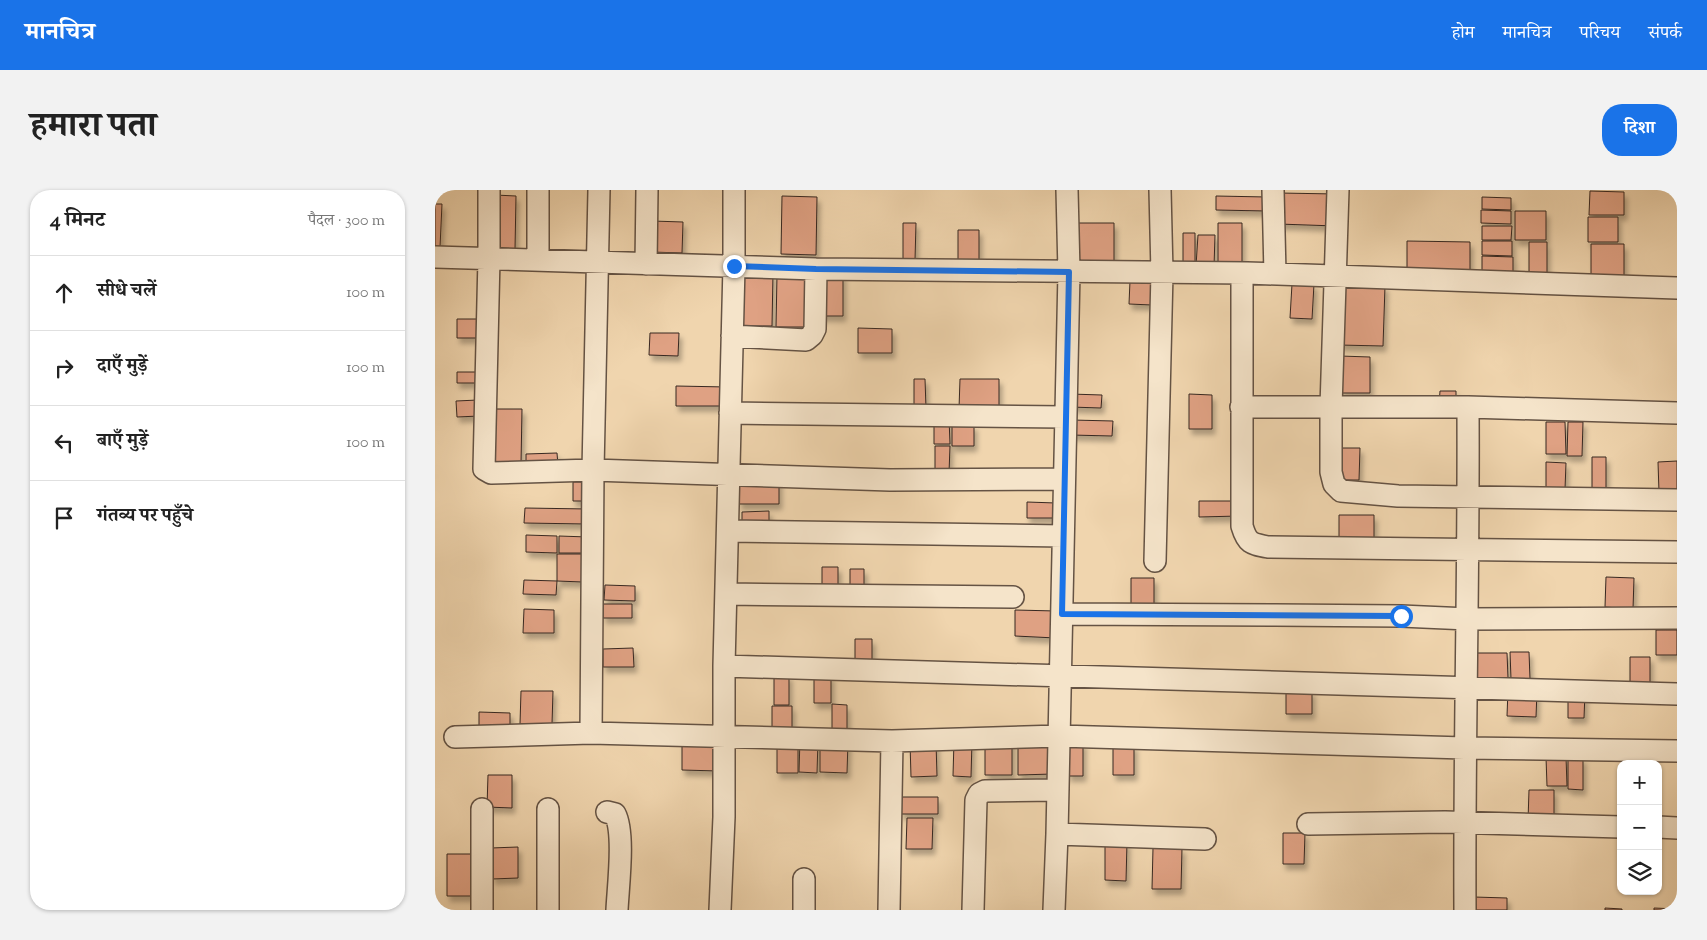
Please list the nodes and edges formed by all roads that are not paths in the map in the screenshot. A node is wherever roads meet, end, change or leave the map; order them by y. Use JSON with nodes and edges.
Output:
{"nodes":[{"id":1,"x":489,"y":190,"type":"edge"},
{"id":2,"x":538,"y":190,"type":"edge"},
{"id":3,"x":599,"y":190,"type":"edge"},
{"id":4,"x":647,"y":190,"type":"edge"},
{"id":5,"x":734,"y":190,"type":"edge"},
{"id":6,"x":1067,"y":190,"type":"edge"},
{"id":7,"x":1160,"y":190,"type":"edge"},
{"id":8,"x":1273,"y":190,"type":"edge"},
{"id":9,"x":1339,"y":190,"type":"edge"},
{"id":10,"x":435,"y":257,"type":"edge"},
{"id":11,"x":489,"y":258,"type":"junction"},
{"id":12,"x":538,"y":260,"type":"junction"},
{"id":13,"x":598,"y":262,"type":"junction"},
{"id":14,"x":647,"y":264,"type":"junction"},
{"id":15,"x":734,"y":266,"type":"junction"},
{"id":16,"x":816,"y":269,"type":"junction"},
{"id":17,"x":1069,"y":272,"type":"junction"},
{"id":18,"x":1162,"y":273,"type":"junction"},
{"id":19,"x":1242,"y":274,"type":"junction"},
{"id":20,"x":1275,"y":274,"type":"junction"},
{"id":21,"x":1335,"y":276,"type":"junction"},
{"id":22,"x":1677,"y":288,"type":"edge"},
{"id":23,"x":732,"y":336,"type":"junction"},
{"id":24,"x":1241,"y":407,"type":"junction"},
{"id":25,"x":1331,"y":407,"type":"junction"},
{"id":26,"x":1468,"y":407,"type":"junction"},
{"id":27,"x":730,"y":413,"type":"junction"},
{"id":28,"x":1677,"y":413,"type":"edge"},
{"id":29,"x":1065,"y":416,"type":"junction"},
{"id":30,"x":593,"y":470,"type":"junction"},
{"id":31,"x":729,"y":475,"type":"junction"},
{"id":32,"x":1064,"y":479,"type":"junction"},
{"id":33,"x":1468,"y":496,"type":"junction"},
{"id":34,"x":1677,"y":500,"type":"edge"},
{"id":35,"x":728,"y":531,"type":"junction"},
{"id":36,"x":1063,"y":536,"type":"junction"},
{"id":37,"x":1469,"y":549,"type":"junction"},
{"id":38,"x":1677,"y":552,"type":"edge"},
{"id":39,"x":1155,"y":561,"type":"dead end"},
{"id":40,"x":727,"y":594,"type":"junction"},
{"id":41,"x":1013,"y":597,"type":"dead end"},
{"id":42,"x":1062,"y":614,"type":"junction"},
{"id":43,"x":1677,"y":618,"type":"edge"},
{"id":44,"x":1468,"y":619,"type":"junction"},
{"id":45,"x":724,"y":666,"type":"junction"},
{"id":46,"x":1060,"y":677,"type":"junction"},
{"id":47,"x":1467,"y":688,"type":"junction"},
{"id":48,"x":1677,"y":694,"type":"edge"},
{"id":49,"x":591,"y":733,"type":"junction"},
{"id":50,"x":723,"y":736,"type":"junction"},
{"id":51,"x":1059,"y":736,"type":"junction"},
{"id":52,"x":455,"y":737,"type":"dead end"},
{"id":53,"x":892,"y":741,"type":"junction"},
{"id":54,"x":1465,"y":748,"type":"junction"},
{"id":55,"x":1677,"y":751,"type":"edge"},
{"id":56,"x":1058,"y":790,"type":"junction"},
{"id":57,"x":482,"y":809,"type":"dead end"},
{"id":58,"x":548,"y":809,"type":"dead end"},
{"id":59,"x":607,"y":812,"type":"dead end"},
{"id":60,"x":1308,"y":824,"type":"dead end"},
{"id":61,"x":1465,"y":824,"type":"junction"},
{"id":62,"x":1617,"y":827,"type":"edge"},
{"id":63,"x":1662,"y":827,"type":"edge"},
{"id":64,"x":1677,"y":828,"type":"edge"},
{"id":65,"x":1057,"y":834,"type":"junction"},
{"id":66,"x":1205,"y":839,"type":"dead end"},
{"id":67,"x":804,"y":879,"type":"dead end"},
{"id":68,"x":482,"y":910,"type":"edge"},
{"id":69,"x":548,"y":910,"type":"edge"},
{"id":70,"x":617,"y":910,"type":"edge"},
{"id":71,"x":720,"y":910,"type":"edge"},
{"id":72,"x":804,"y":910,"type":"edge"},
{"id":73,"x":889,"y":910,"type":"edge"},
{"id":74,"x":973,"y":910,"type":"edge"},
{"id":75,"x":1054,"y":910,"type":"edge"},
{"id":76,"x":1465,"y":910,"type":"edge"}],
"edges":[{"from":1,"to":11,"type":"street"},
{"from":2,"to":12,"type":"street"},
{"from":3,"to":13,"type":"street"},
{"from":4,"to":14,"type":"street"},
{"from":5,"to":15,"type":"street"},
{"from":6,"to":17,"type":"street"},
{"from":7,"to":18,"type":"street"},
{"from":8,"to":20,"type":"street"},
{"from":9,"to":21,"type":"street"},
{"from":10,"to":11,"type":"street"},
{"from":11,"to":12,"type":"street"},
{"from":11,"to":30,"type":"street"},
{"from":12,"to":13,"type":"street"},
{"from":13,"to":14,"type":"street"},
{"from":13,"to":30,"type":"street"},
{"from":14,"to":15,"type":"street"},
{"from":15,"to":16,"type":"street"},
{"from":15,"to":23,"type":"street"},
{"from":16,"to":17,"type":"street"},
{"from":16,"to":23,"type":"street"},
{"from":17,"to":18,"type":"street"},
{"from":17,"to":29,"type":"street"},
{"from":18,"to":19,"type":"street"},
{"from":18,"to":39,"type":"street"},
{"from":19,"to":20,"type":"street"},
{"from":19,"to":24,"type":"street"},
{"from":20,"to":21,"type":"street"},
{"from":21,"to":22,"type":"street"},
{"from":21,"to":25,"type":"street"},
{"from":23,"to":27,"type":"street"},
{"from":24,"to":25,"type":"street"},
{"from":24,"to":37,"type":"street"},
{"from":25,"to":26,"type":"street"},
{"from":25,"to":33,"type":"street"},
{"from":26,"to":28,"type":"street"},
{"from":26,"to":33,"type":"street"},
{"from":27,"to":29,"type":"street"},
{"from":27,"to":31,"type":"street"},
{"from":29,"to":32,"type":"street"},
{"from":30,"to":31,"type":"street"},
{"from":30,"to":49,"type":"street"},
{"from":31,"to":32,"type":"street"},
{"from":31,"to":35,"type":"street"},
{"from":32,"to":36,"type":"street"},
{"from":33,"to":34,"type":"street"},
{"from":33,"to":37,"type":"street"},
{"from":35,"to":36,"type":"street"},
{"from":35,"to":40,"type":"street"},
{"from":36,"to":42,"type":"street"},
{"from":37,"to":38,"type":"street"},
{"from":37,"to":44,"type":"street"},
{"from":40,"to":41,"type":"street"},
{"from":40,"to":45,"type":"street"},
{"from":42,"to":44,"type":"street"},
{"from":42,"to":46,"type":"street"},
{"from":43,"to":44,"type":"street"},
{"from":44,"to":47,"type":"street"},
{"from":45,"to":46,"type":"street"},
{"from":45,"to":50,"type":"street"},
{"from":46,"to":47,"type":"street"},
{"from":46,"to":51,"type":"street"},
{"from":47,"to":48,"type":"street"},
{"from":47,"to":54,"type":"street"},
{"from":49,"to":50,"type":"street"},
{"from":49,"to":52,"type":"street"},
{"from":50,"to":53,"type":"street"},
{"from":50,"to":71,"type":"street"},
{"from":51,"to":53,"type":"street"},
{"from":51,"to":54,"type":"street"},
{"from":51,"to":56,"type":"street"},
{"from":53,"to":73,"type":"street"},
{"from":54,"to":55,"type":"street"},
{"from":54,"to":61,"type":"street"},
{"from":56,"to":65,"type":"street"},
{"from":56,"to":74,"type":"street"},
{"from":57,"to":68,"type":"street"},
{"from":58,"to":69,"type":"street"},
{"from":59,"to":70,"type":"street"},
{"from":60,"to":61,"type":"street"},
{"from":61,"to":62,"type":"street"},
{"from":61,"to":76,"type":"street"},
{"from":63,"to":64,"type":"street"},
{"from":65,"to":66,"type":"street"},
{"from":65,"to":75,"type":"street"},
{"from":67,"to":72,"type":"street"}]}
